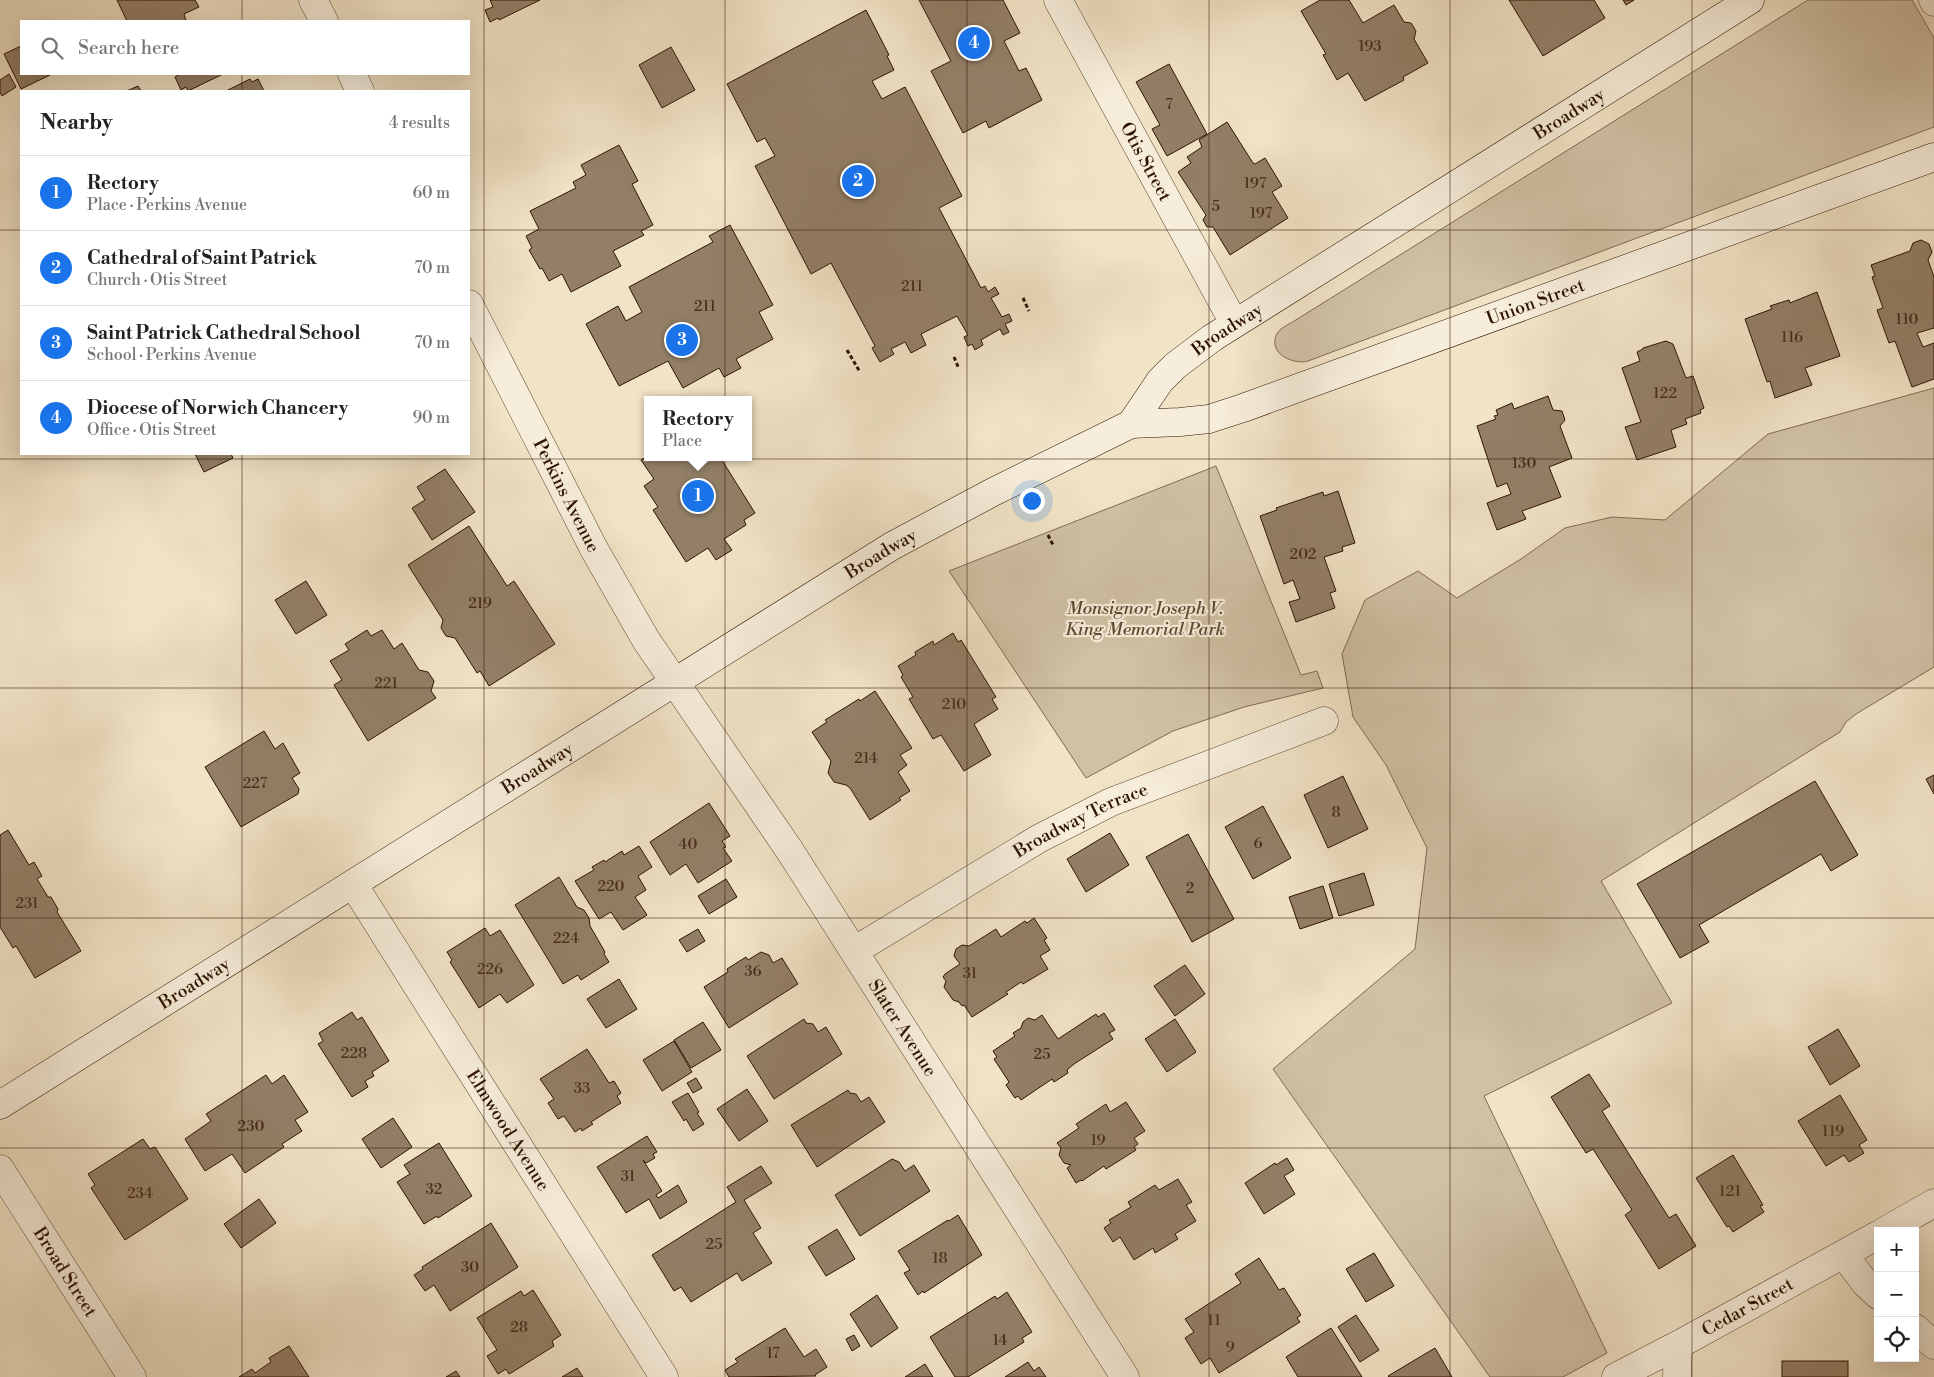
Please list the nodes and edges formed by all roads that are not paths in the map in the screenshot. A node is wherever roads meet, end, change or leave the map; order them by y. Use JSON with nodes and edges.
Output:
{"nodes":[{"id":1,"x":313,"y":0,"type":"edge"},
{"id":2,"x":1058,"y":0,"type":"edge"},
{"id":3,"x":1750,"y":0,"type":"edge"},
{"id":4,"x":323,"y":20,"type":"edge"},
{"id":5,"x":352,"y":75,"type":"edge"},
{"id":6,"x":360,"y":90,"type":"edge"},
{"id":7,"x":1934,"y":157,"type":"edge"},
{"id":8,"x":470,"y":306,"type":"edge"},
{"id":9,"x":1234,"y":323,"type":"junction"},
{"id":10,"x":1131,"y":424,"type":"junction"},
{"id":11,"x":675,"y":682,"type":"junction"},
{"id":12,"x":1324,"y":721,"type":"dead end"},
{"id":13,"x":353,"y":884,"type":"junction"},
{"id":14,"x":854,"y":951,"type":"junction"},
{"id":15,"x":0,"y":1104,"type":"edge"},
{"id":16,"x":0,"y":1168,"type":"edge"},
{"id":17,"x":1934,"y":1203,"type":"edge"},
{"id":18,"x":1893,"y":1227,"type":"edge"},
{"id":19,"x":1874,"y":1237,"type":"edge"},
{"id":20,"x":1844,"y":1255,"type":"junction"},
{"id":21,"x":1874,"y":1291,"type":"edge"},
{"id":22,"x":1919,"y":1332,"type":"edge"},
{"id":23,"x":1678,"y":1345,"type":"junction"},
{"id":24,"x":1934,"y":1345,"type":"edge"},
{"id":25,"x":132,"y":1377,"type":"edge"},
{"id":26,"x":664,"y":1377,"type":"edge"},
{"id":27,"x":1125,"y":1377,"type":"edge"},
{"id":28,"x":1616,"y":1377,"type":"edge"},
{"id":29,"x":1677,"y":1377,"type":"edge"}],
"edges":[{"from":1,"to":4,"type":"street"},
{"from":2,"to":9,"type":"street","name":"Otis Street"},
{"from":3,"to":9,"type":"street","name":"Broadway"},
{"from":5,"to":6,"type":"street"},
{"from":7,"to":10,"type":"street","name":"Union Street"},
{"from":8,"to":11,"type":"street","name":"Perkins Avenue"},
{"from":9,"to":10,"type":"street","name":"Broadway"},
{"from":10,"to":11,"type":"street","name":"Broadway"},
{"from":11,"to":13,"type":"street","name":"Broadway"},
{"from":11,"to":14,"type":"street","name":"Slater Avenue"},
{"from":12,"to":14,"type":"street","name":"Broadway Terrace"},
{"from":13,"to":15,"type":"street","name":"Broadway"},
{"from":13,"to":26,"type":"street","name":"Elmwood Avenue"},
{"from":14,"to":27,"type":"street","name":"Slater Avenue"},
{"from":16,"to":25,"type":"street","name":"Broad Street"},
{"from":17,"to":18,"type":"street"},
{"from":19,"to":20,"type":"street","name":"Cedar Street"},
{"from":20,"to":21,"type":"street"},
{"from":20,"to":23,"type":"street","name":"Cedar Street"},
{"from":22,"to":24,"type":"street"},
{"from":23,"to":28,"type":"street","name":"Cedar Street"},
{"from":23,"to":29,"type":"street"}]}
